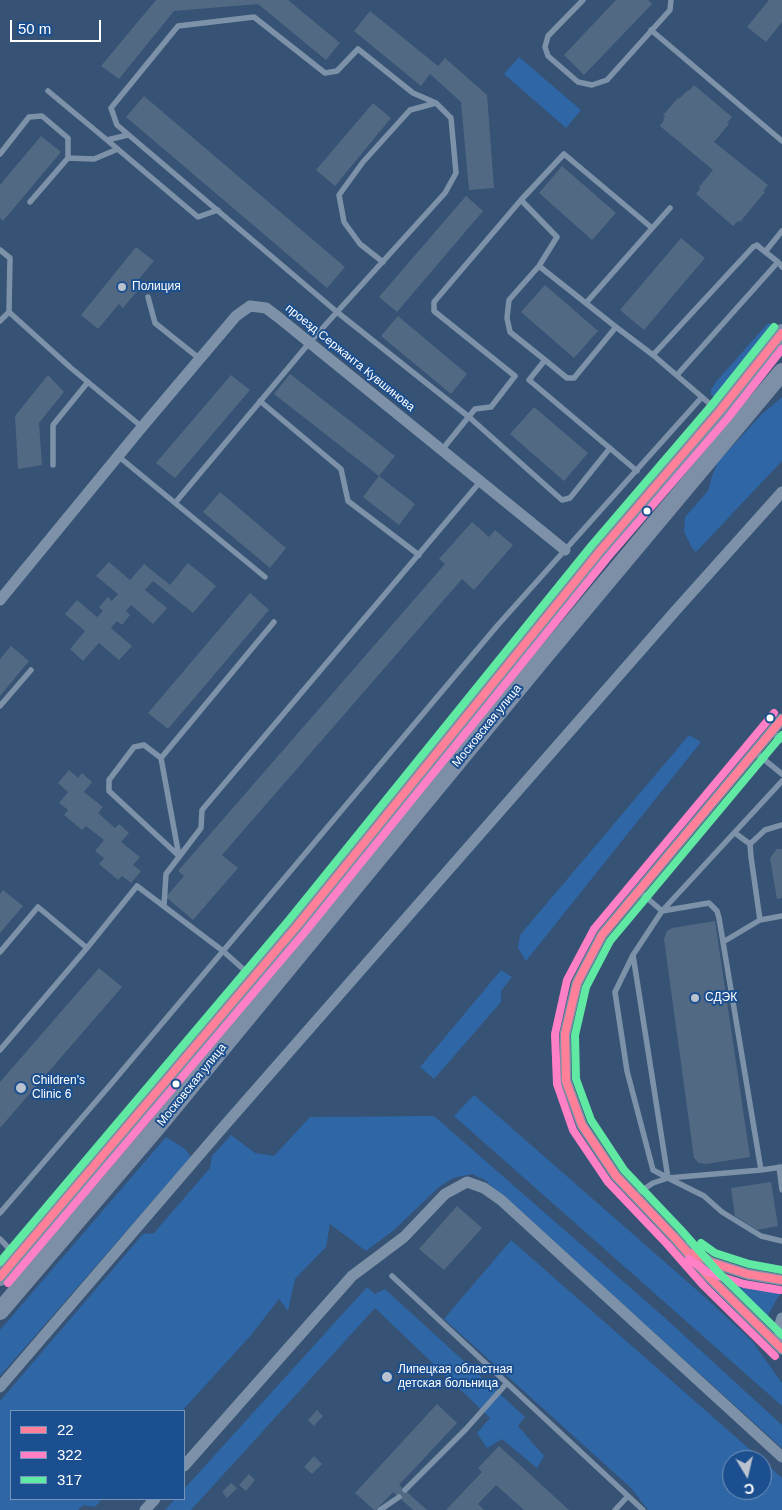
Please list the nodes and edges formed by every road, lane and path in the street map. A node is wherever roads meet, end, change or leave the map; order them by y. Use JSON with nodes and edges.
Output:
{"nodes":[{"id":1,"x":583,"y":0,"type":"edge"},
{"id":2,"x":671,"y":0,"type":"edge"},
{"id":3,"x":650,"y":30,"type":"junction"},
{"id":4,"x":48,"y":91,"type":"dead end"},
{"id":5,"x":436,"y":103,"type":"junction"},
{"id":6,"x":128,"y":135,"type":"junction"},
{"id":7,"x":107,"y":140,"type":"junction"},
{"id":8,"x":782,"y":141,"type":"edge"},
{"id":9,"x":118,"y":149,"type":"junction"},
{"id":10,"x":0,"y":154,"type":"edge"},
{"id":11,"x":68,"y":158,"type":"junction"},
{"id":12,"x":521,"y":200,"type":"junction"},
{"id":13,"x":30,"y":202,"type":"dead end"},
{"id":14,"x":670,"y":208,"type":"dead end"},
{"id":15,"x":218,"y":210,"type":"junction"},
{"id":16,"x":652,"y":228,"type":"junction"},
{"id":17,"x":782,"y":231,"type":"edge"},
{"id":18,"x":0,"y":250,"type":"edge"},
{"id":19,"x":765,"y":252,"type":"junction"},
{"id":20,"x":383,"y":262,"type":"junction"},
{"id":21,"x":780,"y":264,"type":"edge"},
{"id":22,"x":539,"y":266,"type":"junction"},
{"id":23,"x":148,"y":297,"type":"dead end"},
{"id":24,"x":586,"y":303,"type":"junction"},
{"id":25,"x":8,"y":312,"type":"junction"},
{"id":26,"x":337,"y":312,"type":"junction"},
{"id":27,"x":0,"y":321,"type":"edge"},
{"id":28,"x":616,"y":327,"type":"junction"},
{"id":29,"x":782,"y":333,"type":"edge"},
{"id":30,"x":310,"y":342,"type":"junction"},
{"id":31,"x":654,"y":355,"type":"junction"},
{"id":32,"x":200,"y":359,"type":"junction"},
{"id":33,"x":545,"y":360,"type":"junction"},
{"id":34,"x":782,"y":372,"type":"edge"},
{"id":35,"x":677,"y":375,"type":"junction"},
{"id":36,"x":88,"y":382,"type":"junction"},
{"id":37,"x":782,"y":382,"type":"edge"},
{"id":38,"x":702,"y":397,"type":"junction"},
{"id":39,"x":759,"y":399,"type":"junction"},
{"id":40,"x":260,"y":401,"type":"junction"},
{"id":41,"x":719,"y":412,"type":"junction"},
{"id":42,"x":469,"y":417,"type":"junction"},
{"id":43,"x":142,"y":427,"type":"junction"},
{"id":44,"x":610,"y":448,"type":"junction"},
{"id":45,"x":442,"y":451,"type":"junction"},
{"id":46,"x":118,"y":456,"type":"junction"},
{"id":47,"x":53,"y":464,"type":"dead end"},
{"id":48,"x":636,"y":471,"type":"junction"},
{"id":49,"x":480,"y":482,"type":"junction"},
{"id":50,"x":782,"y":492,"type":"edge"},
{"id":51,"x":175,"y":503,"type":"junction"},
{"id":52,"x":565,"y":550,"type":"junction"},
{"id":53,"x":419,"y":555,"type":"junction"},
{"id":54,"x":265,"y":577,"type":"dead end"},
{"id":55,"x":0,"y":600,"type":"edge"},
{"id":56,"x":274,"y":622,"type":"dead end"},
{"id":57,"x":30,"y":670,"type":"dead end"},
{"id":58,"x":0,"y":706,"type":"edge"},
{"id":59,"x":782,"y":719,"type":"edge"},
{"id":60,"x":772,"y":732,"type":"junction"},
{"id":61,"x":782,"y":740,"type":"edge"},
{"id":62,"x":755,"y":752,"type":"junction"},
{"id":63,"x":161,"y":758,"type":"junction"},
{"id":64,"x":782,"y":774,"type":"edge"},
{"id":65,"x":782,"y":781,"type":"edge"},
{"id":66,"x":782,"y":825,"type":"edge"},
{"id":67,"x":736,"y":833,"type":"junction"},
{"id":68,"x":750,"y":844,"type":"junction"},
{"id":69,"x":179,"y":856,"type":"junction"},
{"id":70,"x":639,"y":891,"type":"junction"},
{"id":71,"x":164,"y":906,"type":"junction"},
{"id":72,"x":662,"y":911,"type":"junction"},
{"id":73,"x":782,"y":916,"type":"edge"},
{"id":74,"x":760,"y":920,"type":"junction"},
{"id":75,"x":723,"y":942,"type":"junction"},
{"id":76,"x":87,"y":948,"type":"junction"},
{"id":77,"x":223,"y":951,"type":"junction"},
{"id":78,"x":0,"y":952,"type":"edge"},
{"id":79,"x":633,"y":955,"type":"junction"},
{"id":80,"x":253,"y":977,"type":"junction"},
{"id":81,"x":0,"y":1050,"type":"edge"},
{"id":82,"x":780,"y":1167,"type":"edge"},
{"id":83,"x":761,"y":1170,"type":"junction"},
{"id":84,"x":668,"y":1178,"type":"junction"},
{"id":85,"x":782,"y":1190,"type":"edge"},
{"id":86,"x":635,"y":1196,"type":"junction"},
{"id":87,"x":0,"y":1213,"type":"edge"},
{"id":88,"x":674,"y":1237,"type":"junction"},
{"id":89,"x":0,"y":1239,"type":"edge"},
{"id":90,"x":782,"y":1241,"type":"edge"},
{"id":91,"x":17,"y":1257,"type":"junction"},
{"id":92,"x":392,"y":1276,"type":"dead end"},
{"id":93,"x":0,"y":1277,"type":"edge"},
{"id":94,"x":782,"y":1280,"type":"edge"},
{"id":95,"x":0,"y":1311,"type":"edge"},
{"id":96,"x":782,"y":1318,"type":"edge"},
{"id":97,"x":782,"y":1345,"type":"edge"},
{"id":98,"x":782,"y":1349,"type":"edge"},
{"id":99,"x":507,"y":1383,"type":"junction"},
{"id":100,"x":0,"y":1387,"type":"edge"},
{"id":101,"x":782,"y":1457,"type":"edge"},
{"id":102,"x":185,"y":1465,"type":"edge"},
{"id":103,"x":405,"y":1490,"type":"dead end"},
{"id":104,"x":628,"y":1496,"type":"junction"},
{"id":105,"x":399,"y":1497,"type":"dead end"},
{"id":106,"x":154,"y":1500,"type":"edge"},
{"id":107,"x":145,"y":1510,"type":"edge"},
{"id":108,"x":380,"y":1510,"type":"edge"},
{"id":109,"x":615,"y":1510,"type":"edge"},
{"id":110,"x":643,"y":1510,"type":"edge"}],
"edges":[{"from":1,"to":3,"type":"lane"},
{"from":2,"to":3,"type":"lane"},
{"from":3,"to":8,"type":"lane"},
{"from":4,"to":7,"type":"lane"},
{"from":5,"to":6,"type":"lane"},
{"from":5,"to":20,"type":"lane"},
{"from":5,"to":20,"type":"lane"},
{"from":6,"to":7,"type":"lane"},
{"from":6,"to":15,"type":"lane"},
{"from":7,"to":9,"type":"lane"},
{"from":9,"to":11,"type":"lane"},
{"from":9,"to":15,"type":"lane"},
{"from":10,"to":11,"type":"lane"},
{"from":11,"to":13,"type":"lane"},
{"from":12,"to":16,"type":"lane"},
{"from":12,"to":22,"type":"lane"},
{"from":12,"to":42,"type":"lane"},
{"from":14,"to":16,"type":"lane"},
{"from":15,"to":26,"type":"lane"},
{"from":16,"to":24,"type":"lane"},
{"from":17,"to":19,"type":"lane"},
{"from":18,"to":25,"type":"lane"},
{"from":19,"to":21,"type":"lane"},
{"from":19,"to":31,"type":"lane"},
{"from":20,"to":26,"type":"lane"},
{"from":21,"to":35,"type":"lane"},
{"from":22,"to":24,"type":"lane"},
{"from":22,"to":33,"type":"lane"},
{"from":23,"to":32,"type":"lane"},
{"from":24,"to":28,"type":"lane"},
{"from":25,"to":27,"type":"lane"},
{"from":25,"to":36,"type":"lane"},
{"from":26,"to":30,"type":"lane"},
{"from":26,"to":42,"type":"lane"},
{"from":28,"to":31,"type":"lane"},
{"from":28,"to":33,"type":"lane"},
{"from":29,"to":41,"type":"main road","name":"Московская улица"},
{"from":30,"to":32,"type":"street","name":"проезд Сержанта Кувшинова"},
{"from":30,"to":40,"type":"lane"},
{"from":30,"to":45,"type":"street","name":"проезд Сержанта Кувшинова"},
{"from":31,"to":35,"type":"lane"},
{"from":32,"to":43,"type":"street","name":"проезд Сержанта Кувшинова"},
{"from":33,"to":44,"type":"lane"},
{"from":34,"to":39,"type":"main road","name":"Московская улица"},
{"from":35,"to":38,"type":"lane"},
{"from":36,"to":43,"type":"lane"},
{"from":36,"to":47,"type":"lane"},
{"from":37,"to":39,"type":"street"},
{"from":38,"to":41,"type":"lane"},
{"from":38,"to":48,"type":"lane"},
{"from":39,"to":95,"type":"main road","name":"Московская улица"},
{"from":40,"to":51,"type":"lane"},
{"from":40,"to":53,"type":"lane"},
{"from":41,"to":80,"type":"main road","name":"Московская улица"},
{"from":42,"to":44,"type":"lane"},
{"from":42,"to":45,"type":"lane"},
{"from":43,"to":46,"type":"street","name":"проезд Сержанта Кувшинова"},
{"from":44,"to":48,"type":"lane"},
{"from":45,"to":49,"type":"street","name":"проезд Сержанта Кувшинова"},
{"from":46,"to":51,"type":"lane"},
{"from":46,"to":55,"type":"street","name":"проезд Сержанта Кувшинова"},
{"from":48,"to":52,"type":"lane"},
{"from":49,"to":52,"type":"street","name":"проезд Сержанта Кувшинова"},
{"from":49,"to":53,"type":"lane"},
{"from":50,"to":100,"type":"street"},
{"from":51,"to":54,"type":"lane"},
{"from":52,"to":77,"type":"lane"},
{"from":53,"to":69,"type":"lane"},
{"from":56,"to":63,"type":"lane"},
{"from":57,"to":58,"type":"lane"},
{"from":59,"to":60,"type":"street"},
{"from":60,"to":61,"type":"lane"},
{"from":60,"to":62,"type":"street"},
{"from":62,"to":64,"type":"lane"},
{"from":62,"to":70,"type":"street"},
{"from":63,"to":69,"type":"lane"},
{"from":63,"to":69,"type":"lane"},
{"from":65,"to":67,"type":"lane"},
{"from":66,"to":68,"type":"lane"},
{"from":67,"to":68,"type":"lane"},
{"from":67,"to":72,"type":"lane"},
{"from":68,"to":74,"type":"lane"},
{"from":69,"to":71,"type":"lane"},
{"from":70,"to":72,"type":"lane"},
{"from":70,"to":86,"type":"street"},
{"from":71,"to":76,"type":"lane"},
{"from":71,"to":77,"type":"lane"},
{"from":72,"to":75,"type":"lane"},
{"from":72,"to":79,"type":"lane"},
{"from":73,"to":74,"type":"lane"},
{"from":74,"to":75,"type":"lane"},
{"from":75,"to":83,"type":"lane"},
{"from":76,"to":78,"type":"lane"},
{"from":76,"to":81,"type":"lane"},
{"from":77,"to":80,"type":"lane"},
{"from":77,"to":87,"type":"lane"},
{"from":79,"to":84,"type":"lane"},
{"from":79,"to":84,"type":"lane"},
{"from":80,"to":91,"type":"main road","name":"Московская улица"},
{"from":82,"to":83,"type":"lane"},
{"from":82,"to":85,"type":"lane"},
{"from":83,"to":84,"type":"lane"},
{"from":84,"to":86,"type":"lane"},
{"from":84,"to":90,"type":"lane"},
{"from":86,"to":88,"type":"street"},
{"from":88,"to":94,"type":"street"},
{"from":88,"to":98,"type":"street"},
{"from":89,"to":91,"type":"lane"},
{"from":91,"to":93,"type":"main road","name":"Московская улица"},
{"from":92,"to":99,"type":"lane"},
{"from":96,"to":97,"type":"street"},
{"from":99,"to":103,"type":"lane"},
{"from":99,"to":104,"type":"lane"},
{"from":101,"to":102,"type":"street"},
{"from":104,"to":109,"type":"lane"},
{"from":104,"to":110,"type":"lane"},
{"from":105,"to":108,"type":"lane"},
{"from":106,"to":107,"type":"street"}]}
